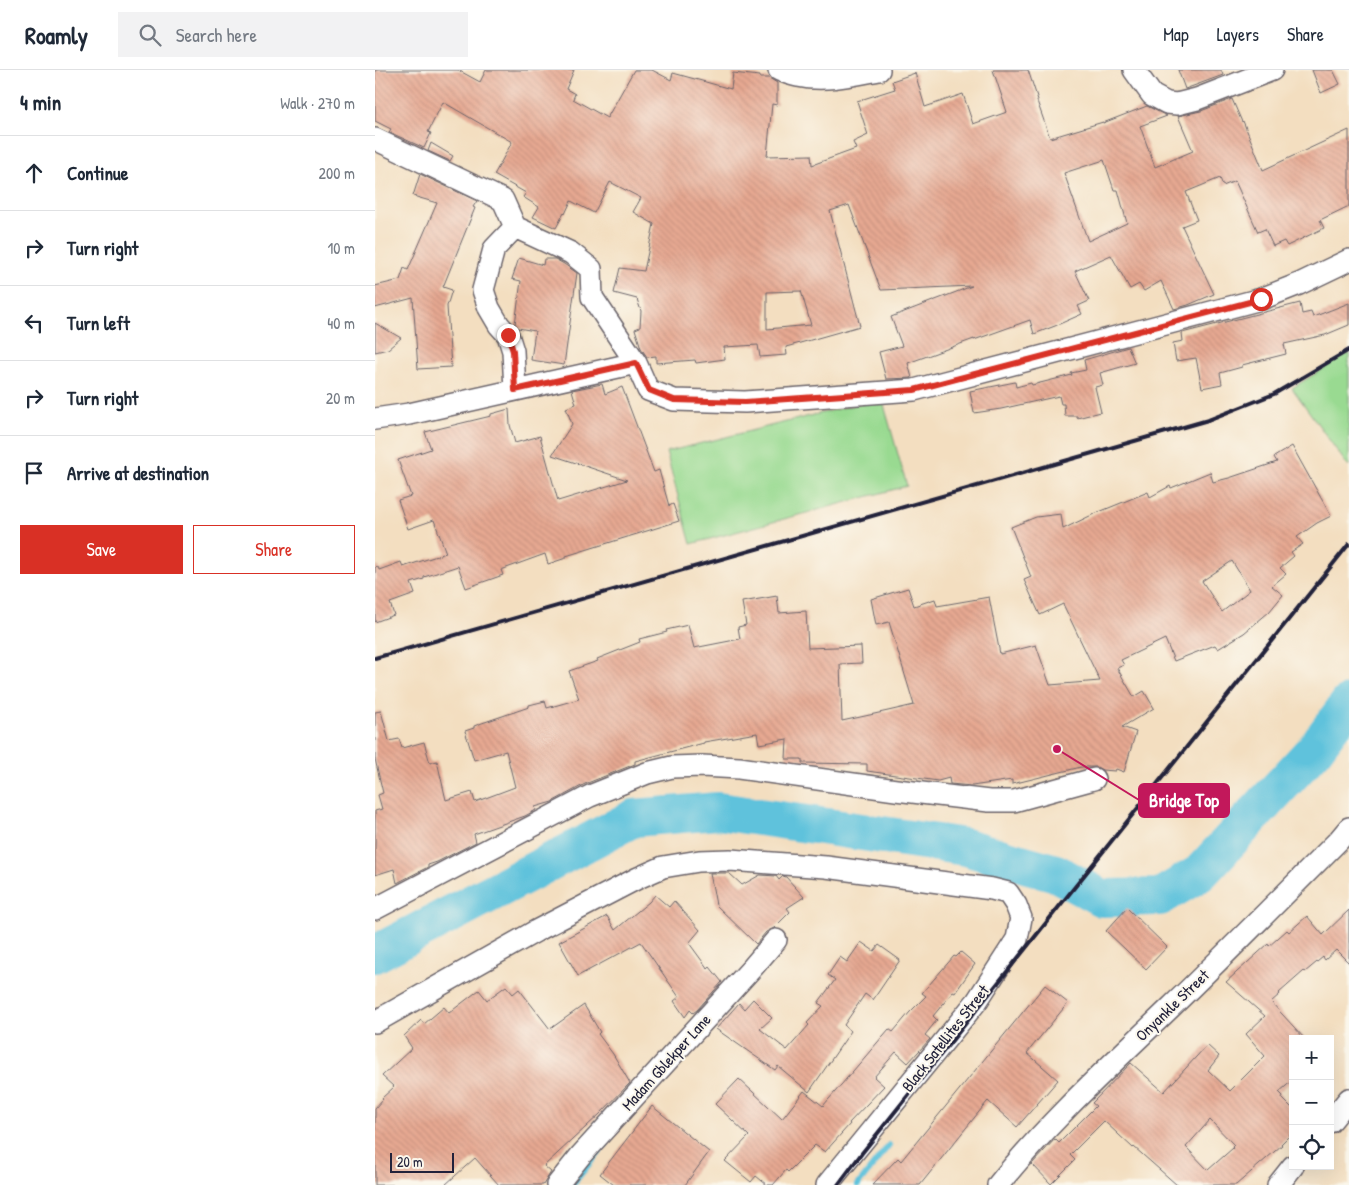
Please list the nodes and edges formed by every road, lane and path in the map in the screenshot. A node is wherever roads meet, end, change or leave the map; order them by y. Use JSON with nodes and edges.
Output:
{"nodes":[{"id":1,"x":779,"y":70,"type":"edge"},
{"id":2,"x":879,"y":70,"type":"edge"},
{"id":3,"x":1134,"y":70,"type":"edge"},
{"id":4,"x":1273,"y":70,"type":"edge"},
{"id":5,"x":375,"y":139,"type":"edge"},
{"id":6,"x":515,"y":227,"type":"junction"},
{"id":7,"x":1349,"y":260,"type":"edge"},
{"id":8,"x":636,"y":363,"type":"junction"},
{"id":9,"x":515,"y":390,"type":"junction"},
{"id":10,"x":375,"y":419,"type":"edge"},
{"id":11,"x":1094,"y":779,"type":"dead end"},
{"id":12,"x":1349,"y":828,"type":"edge"},
{"id":13,"x":375,"y":909,"type":"edge"},
{"id":14,"x":776,"y":940,"type":"dead end"},
{"id":15,"x":375,"y":1022,"type":"edge"},
{"id":16,"x":1349,"y":1099,"type":"edge"},
{"id":17,"x":1334,"y":1117,"type":"edge"},
{"id":18,"x":1290,"y":1170,"type":"edge"},
{"id":19,"x":557,"y":1185,"type":"edge"},
{"id":20,"x":827,"y":1185,"type":"edge"},
{"id":21,"x":998,"y":1185,"type":"edge"},
{"id":22,"x":1278,"y":1185,"type":"edge"}],
"edges":[{"from":1,"to":2,"type":"street"},
{"from":3,"to":4,"type":"street"},
{"from":5,"to":6,"type":"street"},
{"from":6,"to":8,"type":"street"},
{"from":6,"to":9,"type":"street"},
{"from":7,"to":8,"type":"street"},
{"from":8,"to":9,"type":"street"},
{"from":9,"to":10,"type":"street"},
{"from":11,"to":13,"type":"street"},
{"from":12,"to":21,"type":"street","name":"Onyankle Street"},
{"from":14,"to":19,"type":"street","name":"Madam Gblekper Lane"},
{"from":15,"to":20,"type":"street","name":"Black Satellites Street"},
{"from":16,"to":17,"type":"street"},
{"from":18,"to":22,"type":"street"}]}
